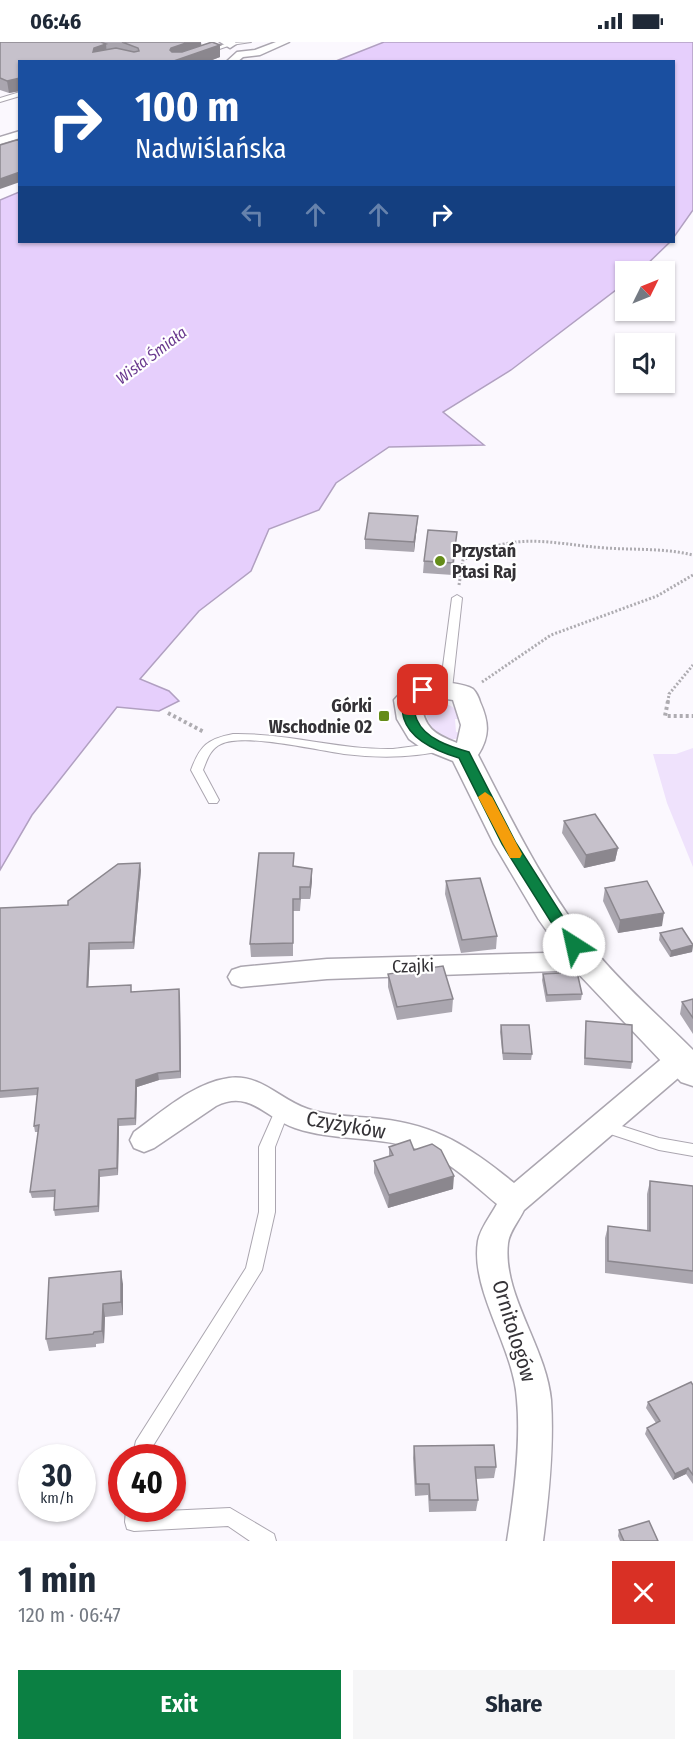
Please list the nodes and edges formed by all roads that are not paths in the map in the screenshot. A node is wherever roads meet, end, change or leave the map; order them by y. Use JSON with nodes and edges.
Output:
{"nodes":[{"id":1,"x":248,"y":42,"type":"edge"},
{"id":2,"x":284,"y":42,"type":"edge"},
{"id":3,"x":228,"y":43,"type":"edge"},
{"id":4,"x":240,"y":54,"type":"junction"},
{"id":5,"x":181,"y":60,"type":"edge"},
{"id":6,"x":233,"y":60,"type":"edge"},
{"id":7,"x":18,"y":95,"type":"edge"},
{"id":8,"x":0,"y":100,"type":"edge"},
{"id":9,"x":18,"y":135,"type":"edge"},
{"id":10,"x":0,"y":141,"type":"edge"},
{"id":11,"x":457,"y":598,"type":"road end"},
{"id":12,"x":455,"y":692,"type":"junction"},
{"id":13,"x":452,"y":751,"type":"junction"},
{"id":14,"x":213,"y":800,"type":"dead end"},
{"id":15,"x":585,"y":961,"type":"junction"},
{"id":16,"x":241,"y":977,"type":"dead end"},
{"id":17,"x":687,"y":1065,"type":"edge"},
{"id":18,"x":283,"y":1108,"type":"junction"},
{"id":19,"x":603,"y":1126,"type":"junction"},
{"id":20,"x":144,"y":1140,"type":"dead end"},
{"id":21,"x":693,"y":1150,"type":"edge"},
{"id":22,"x":514,"y":1201,"type":"junction"},
{"id":23,"x":143,"y":1444,"type":"edge"},
{"id":24,"x":186,"y":1519,"type":"edge"},
{"id":25,"x":267,"y":1541,"type":"edge"},
{"id":26,"x":525,"y":1541,"type":"edge"}],
"edges":[{"from":1,"to":3,"type":"lane"},
{"from":2,"to":4,"type":"street"},
{"from":3,"to":4,"type":"street"},
{"from":3,"to":5,"type":"lane"},
{"from":4,"to":6,"type":"street"},
{"from":7,"to":8,"type":"lane"},
{"from":9,"to":10,"type":"street"},
{"from":11,"to":12,"type":"lane"},
{"from":12,"to":13,"type":"street"},
{"from":12,"to":13,"type":"street"},
{"from":13,"to":14,"type":"lane"},
{"from":13,"to":15,"type":"street"},
{"from":15,"to":16,"type":"street","name":"Czajki"},
{"from":15,"to":17,"type":"street"},
{"from":17,"to":19,"type":"street","name":"Ornitologów"},
{"from":18,"to":20,"type":"street","name":"Czyżyków"},
{"from":18,"to":22,"type":"street","name":"Czyżyków"},
{"from":18,"to":23,"type":"lane"},
{"from":19,"to":21,"type":"lane"},
{"from":19,"to":22,"type":"street","name":"Ornitologów"},
{"from":22,"to":26,"type":"street","name":"Ornitologów"},
{"from":24,"to":25,"type":"lane"}]}
